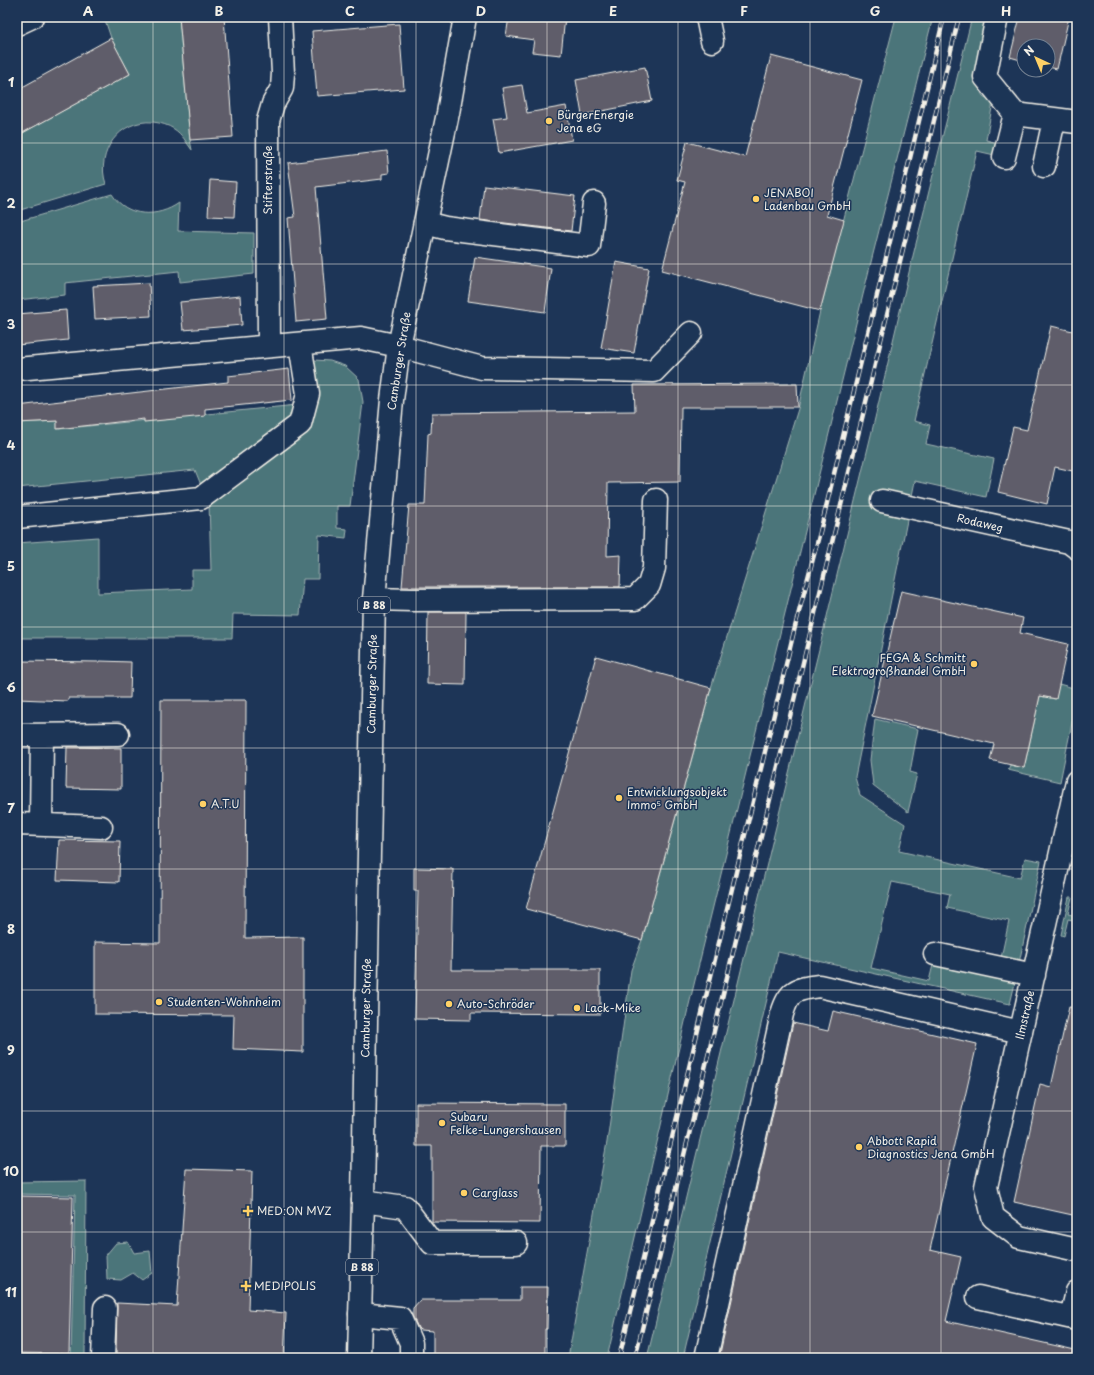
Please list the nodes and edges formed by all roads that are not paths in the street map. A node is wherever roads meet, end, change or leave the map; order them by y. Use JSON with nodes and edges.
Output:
{"nodes":[{"id":1,"x":32,"y":17,"type":"edge"},
{"id":2,"x":280,"y":17,"type":"edge"},
{"id":3,"x":465,"y":17,"type":"edge"},
{"id":4,"x":707,"y":17,"type":"edge"},
{"id":5,"x":997,"y":17,"type":"edge"},
{"id":6,"x":17,"y":24,"type":"edge"},
{"id":7,"x":712,"y":41,"type":"dead end"},
{"id":8,"x":1015,"y":114,"type":"junction"},
{"id":9,"x":1054,"y":120,"type":"junction"},
{"id":10,"x":1077,"y":122,"type":"edge"},
{"id":11,"x":1004,"y":157,"type":"dead end"},
{"id":12,"x":1044,"y":166,"type":"dead end"},
{"id":13,"x":594,"y":203,"type":"dead end"},
{"id":14,"x":425,"y":223,"type":"junction"},
{"id":15,"x":690,"y":333,"type":"dead end"},
{"id":16,"x":300,"y":344,"type":"junction"},
{"id":17,"x":269,"y":346,"type":"junction"},
{"id":18,"x":399,"y":346,"type":"junction"},
{"id":19,"x":17,"y":368,"type":"edge"},
{"id":20,"x":656,"y":500,"type":"dead end"},
{"id":21,"x":882,"y":501,"type":"dead end"},
{"id":22,"x":17,"y":517,"type":"edge"},
{"id":23,"x":1077,"y":548,"type":"edge"},
{"id":24,"x":374,"y":599,"type":"junction"},
{"id":25,"x":118,"y":734,"type":"dead end"},
{"id":26,"x":17,"y":735,"type":"edge"},
{"id":27,"x":42,"y":735,"type":"junction"},
{"id":28,"x":1077,"y":781,"type":"edge"},
{"id":29,"x":17,"y":824,"type":"edge"},
{"id":30,"x":41,"y":825,"type":"junction"},
{"id":31,"x":101,"y":827,"type":"dead end"},
{"id":32,"x":935,"y":954,"type":"dead end"},
{"id":33,"x":1034,"y":975,"type":"junction"},
{"id":34,"x":1021,"y":1032,"type":"junction"},
{"id":35,"x":363,"y":1201,"type":"junction"},
{"id":36,"x":516,"y":1243,"type":"dead end"},
{"id":37,"x":1077,"y":1250,"type":"edge"},
{"id":38,"x":1077,"y":1292,"type":"edge"},
{"id":39,"x":978,"y":1297,"type":"dead end"},
{"id":40,"x":105,"y":1308,"type":"dead end"},
{"id":41,"x":360,"y":1314,"type":"junction"},
{"id":42,"x":1074,"y":1318,"type":"edge"},
{"id":43,"x":102,"y":1358,"type":"edge"},
{"id":44,"x":359,"y":1358,"type":"edge"},
{"id":45,"x":411,"y":1358,"type":"edge"},
{"id":46,"x":706,"y":1358,"type":"edge"}],
"edges":[{"from":1,"to":6,"type":"street"},
{"from":2,"to":17,"type":"street","name":"Stifterstraße"},
{"from":3,"to":14,"type":"street","name":"Camburger Straße","number":"B 88"},
{"from":4,"to":7,"type":"street"},
{"from":5,"to":8,"type":"street"},
{"from":8,"to":9,"type":"street"},
{"from":8,"to":11,"type":"street"},
{"from":9,"to":10,"type":"street"},
{"from":9,"to":12,"type":"street"},
{"from":13,"to":14,"type":"street"},
{"from":14,"to":18,"type":"street","name":"Camburger Straße","number":"B 88"},
{"from":15,"to":18,"type":"street"},
{"from":16,"to":17,"type":"street"},
{"from":16,"to":18,"type":"street"},
{"from":16,"to":22,"type":"street"},
{"from":17,"to":19,"type":"street"},
{"from":18,"to":24,"type":"street","name":"Camburger Straße","number":"B 88"},
{"from":20,"to":24,"type":"street"},
{"from":21,"to":23,"type":"street","name":"Rodaweg"},
{"from":24,"to":35,"type":"street","name":"Camburger Straße","number":"B 88"},
{"from":25,"to":27,"type":"street"},
{"from":26,"to":27,"type":"street"},
{"from":27,"to":30,"type":"street"},
{"from":28,"to":33,"type":"street","name":"Ilmstraße"},
{"from":29,"to":30,"type":"street"},
{"from":30,"to":31,"type":"street"},
{"from":32,"to":33,"type":"street"},
{"from":33,"to":34,"type":"street","name":"Ilmstraße"},
{"from":34,"to":37,"type":"street","name":"Ilmstraße"},
{"from":34,"to":46,"type":"street"},
{"from":35,"to":36,"type":"street"},
{"from":35,"to":41,"type":"street","name":"Camburger Straße","number":"B 88"},
{"from":38,"to":42,"type":"street"},
{"from":39,"to":42,"type":"street"},
{"from":40,"to":43,"type":"street"},
{"from":41,"to":44,"type":"street","name":"Camburger Straße","number":"B 88"},
{"from":41,"to":45,"type":"street"}]}
